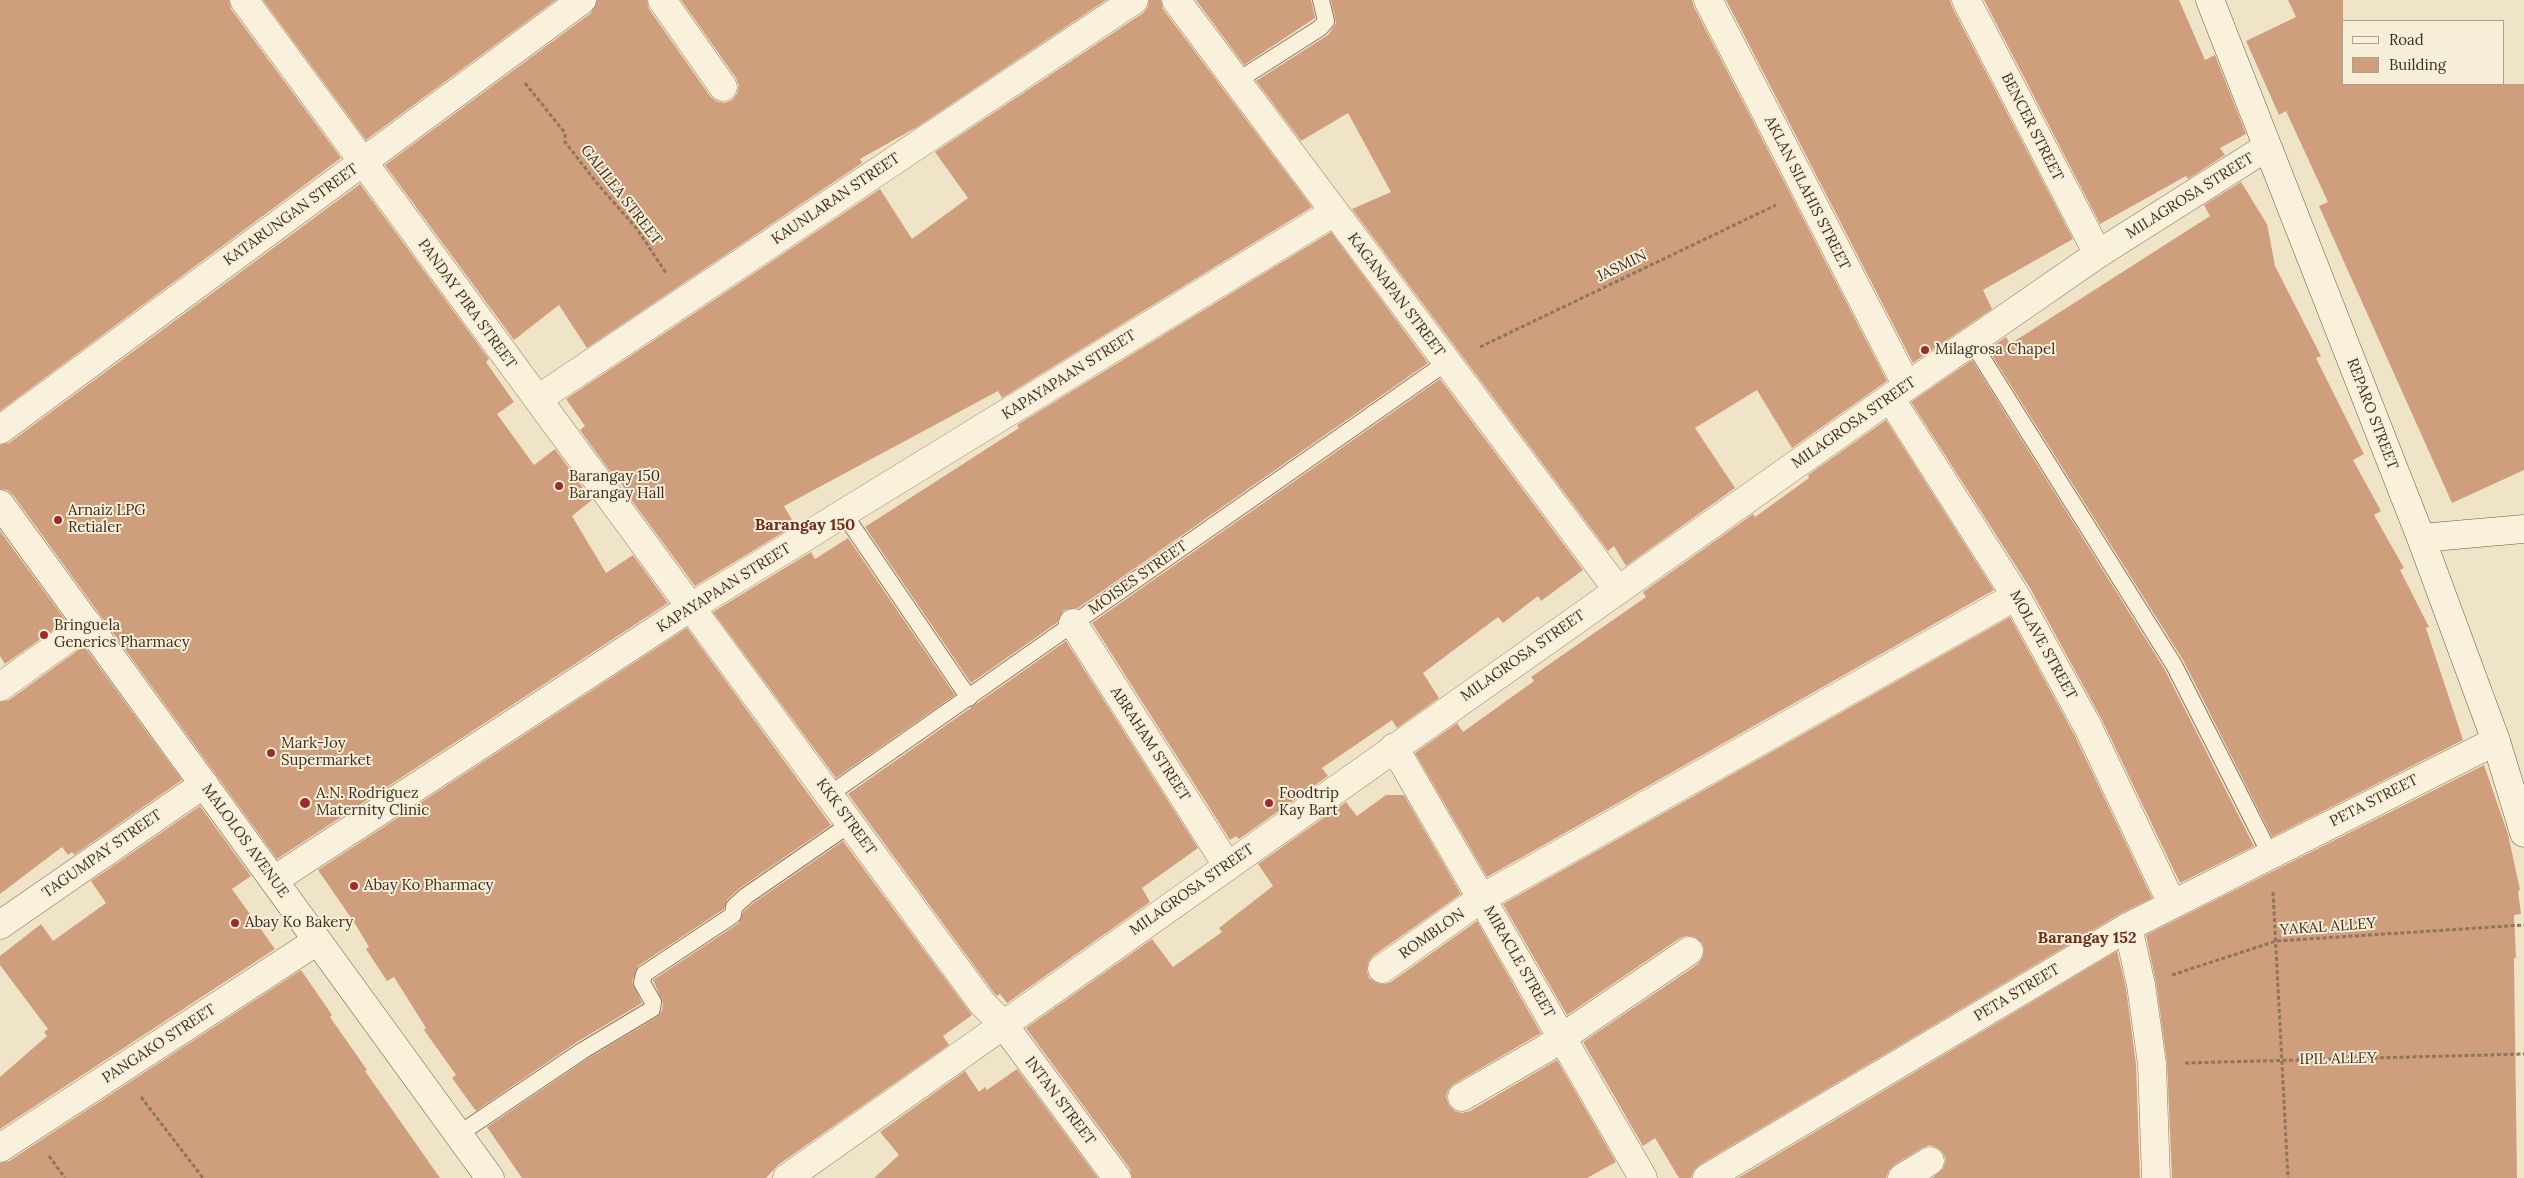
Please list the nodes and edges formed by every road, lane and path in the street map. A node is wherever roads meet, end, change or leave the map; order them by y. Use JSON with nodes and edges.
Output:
{"nodes":[{"id":1,"x":244,"y":0,"type":"edge"},
{"id":2,"x":582,"y":0,"type":"edge"},
{"id":3,"x":662,"y":0,"type":"edge"},
{"id":4,"x":1134,"y":0,"type":"edge"},
{"id":5,"x":1176,"y":0,"type":"edge"},
{"id":6,"x":1321,"y":0,"type":"edge"},
{"id":7,"x":1708,"y":0,"type":"edge"},
{"id":8,"x":1966,"y":0,"type":"edge"},
{"id":9,"x":2210,"y":0,"type":"edge"},
{"id":10,"x":505,"y":57,"type":"junction"},
{"id":11,"x":1237,"y":81,"type":"junction"},
{"id":12,"x":723,"y":87,"type":"dead end"},
{"id":13,"x":2267,"y":147,"type":"junction"},
{"id":14,"x":363,"y":162,"type":"junction"},
{"id":15,"x":1806,"y":190,"type":"junction"},
{"id":16,"x":1334,"y":212,"type":"junction"},
{"id":17,"x":2098,"y":254,"type":"junction"},
{"id":18,"x":683,"y":301,"type":"junction"},
{"id":19,"x":1972,"y":342,"type":"junction"},
{"id":20,"x":1447,"y":362,"type":"junction"},
{"id":21,"x":1898,"y":392,"type":"junction"},
{"id":22,"x":538,"y":399,"type":"junction"},
{"id":23,"x":0,"y":430,"type":"edge"},
{"id":24,"x":0,"y":504,"type":"edge"},
{"id":25,"x":844,"y":514,"type":"junction"},
{"id":26,"x":2524,"y":529,"type":"edge"},
{"id":27,"x":2421,"y":538,"type":"junction"},
{"id":28,"x":1617,"y":589,"type":"junction"},
{"id":29,"x":2016,"y":596,"type":"junction"},
{"id":30,"x":691,"y":607,"type":"junction"},
{"id":31,"x":1072,"y":623,"type":"junction"},
{"id":32,"x":88,"y":624,"type":"junction"},
{"id":33,"x":0,"y":688,"type":"edge"},
{"id":34,"x":969,"y":698,"type":"junction"},
{"id":35,"x":2496,"y":741,"type":"junction"},
{"id":36,"x":1394,"y":746,"type":"junction"},
{"id":37,"x":204,"y":784,"type":"junction"},
{"id":38,"x":830,"y":794,"type":"junction"},
{"id":39,"x":850,"y":824,"type":"junction"},
{"id":40,"x":2524,"y":833,"type":"edge"},
{"id":41,"x":2270,"y":854,"type":"junction"},
{"id":42,"x":1228,"y":865,"type":"junction"},
{"id":43,"x":274,"y":880,"type":"junction"},
{"id":44,"x":1482,"y":898,"type":"junction"},
{"id":45,"x":2172,"y":904,"type":"junction"},
{"id":46,"x":0,"y":925,"type":"edge"},
{"id":47,"x":2524,"y":926,"type":"edge"},
{"id":48,"x":2128,"y":927,"type":"junction"},
{"id":49,"x":317,"y":940,"type":"junction"},
{"id":50,"x":2276,"y":941,"type":"junction"},
{"id":51,"x":1689,"y":951,"type":"dead end"},
{"id":52,"x":1382,"y":969,"type":"dead end"},
{"id":53,"x":2141,"y":985,"type":"junction"},
{"id":54,"x":1003,"y":1024,"type":"junction"},
{"id":55,"x":1562,"y":1036,"type":"junction"},
{"id":56,"x":2524,"y":1054,"type":"edge"},
{"id":57,"x":2283,"y":1060,"type":"junction"},
{"id":58,"x":2152,"y":1064,"type":"junction"},
{"id":59,"x":120,"y":1069,"type":"junction"},
{"id":60,"x":1462,"y":1097,"type":"dead end"},
{"id":61,"x":458,"y":1134,"type":"junction"},
{"id":62,"x":0,"y":1148,"type":"edge"},
{"id":63,"x":1930,"y":1161,"type":"dead end"},
{"id":64,"x":203,"y":1178,"type":"edge"},
{"id":65,"x":490,"y":1178,"type":"edge"},
{"id":66,"x":787,"y":1178,"type":"edge"},
{"id":67,"x":1117,"y":1178,"type":"edge"},
{"id":68,"x":1643,"y":1178,"type":"edge"},
{"id":69,"x":1707,"y":1178,"type":"edge"},
{"id":70,"x":1902,"y":1178,"type":"edge"},
{"id":71,"x":2156,"y":1178,"type":"edge"},
{"id":72,"x":2288,"y":1178,"type":"edge"}],
"edges":[{"from":1,"to":14,"type":"street","name":"PANDAY PIRA STREET"},
{"from":2,"to":10,"type":"street","name":"KATARUNGAN STREET"},
{"from":3,"to":12,"type":"street"},
{"from":4,"to":18,"type":"street","name":"KAUNLARAN STREET"},
{"from":5,"to":11,"type":"street","name":"KAGANAPAN STREET"},
{"from":6,"to":11,"type":"lane"},
{"from":7,"to":15,"type":"street","name":"AKLAN SILAHIS STREET"},
{"from":8,"to":17,"type":"street","name":"BENCER STREET"},
{"from":9,"to":13,"type":"street","name":"REPARO STREET"},
{"from":10,"to":14,"type":"street","name":"KATARUNGAN STREET"},
{"from":10,"to":18,"type":"path","name":"GALILEA STREET"},
{"from":11,"to":16,"type":"street","name":"KAGANAPAN STREET"},
{"from":13,"to":17,"type":"street","name":"MILAGROSA STREET"},
{"from":13,"to":27,"type":"street","name":"REPARO STREET"},
{"from":14,"to":22,"type":"street","name":"PANDAY PIRA STREET"},
{"from":14,"to":23,"type":"street","name":"KATARUNGAN STREET"},
{"from":15,"to":20,"type":"path","name":"JASMIN"},
{"from":15,"to":21,"type":"street","name":"AKLAN SILAHIS STREET"},
{"from":16,"to":20,"type":"street","name":"KAGANAPAN STREET"},
{"from":16,"to":25,"type":"street","name":"KAPAYAPAAN STREET"},
{"from":17,"to":19,"type":"street","name":"MILAGROSA STREET"},
{"from":18,"to":22,"type":"street","name":"KAUNLARAN STREET"},
{"from":19,"to":21,"type":"street","name":"MILAGROSA STREET"},
{"from":19,"to":41,"type":"lane"},
{"from":20,"to":28,"type":"street","name":"KAGANAPAN STREET"},
{"from":20,"to":31,"type":"lane","name":"MOISES STREET"},
{"from":21,"to":28,"type":"street","name":"MILAGROSA STREET"},
{"from":21,"to":29,"type":"street","name":"MOLAVE STREET"},
{"from":22,"to":30,"type":"street","name":"PANDAY PIRA STREET"},
{"from":24,"to":32,"type":"street","name":"MALOLOS AVENUE"},
{"from":25,"to":30,"type":"street","name":"KAPAYAPAAN STREET"},
{"from":25,"to":34,"type":"lane"},
{"from":26,"to":27,"type":"street"},
{"from":27,"to":35,"type":"street","name":"REPARO STREET"},
{"from":28,"to":36,"type":"street","name":"MILAGROSA STREET"},
{"from":29,"to":44,"type":"street","name":"ROMBLON"},
{"from":29,"to":45,"type":"street","name":"MOLAVE STREET"},
{"from":30,"to":38,"type":"street","name":"KKK STREET"},
{"from":30,"to":43,"type":"street","name":"KAPAYAPAAN STREET"},
{"from":31,"to":34,"type":"lane","name":"MOISES STREET"},
{"from":31,"to":42,"type":"street","name":"ABRAHAM STREET"},
{"from":32,"to":33,"type":"street"},
{"from":32,"to":37,"type":"street","name":"MALOLOS AVENUE"},
{"from":34,"to":38,"type":"lane","name":"MOISES STREET"},
{"from":35,"to":40,"type":"street","name":"REPARO STREET"},
{"from":35,"to":41,"type":"street","name":"PETA STREET"},
{"from":36,"to":42,"type":"street","name":"MILAGROSA STREET"},
{"from":36,"to":44,"type":"street","name":"MIRACLE STREET"},
{"from":37,"to":43,"type":"street","name":"MALOLOS AVENUE"},
{"from":37,"to":46,"type":"street","name":"TAGUMPAY STREET"},
{"from":38,"to":39,"type":"street","name":"KKK STREET"},
{"from":39,"to":54,"type":"street","name":"KKK STREET"},
{"from":39,"to":61,"type":"lane"},
{"from":41,"to":45,"type":"street","name":"PETA STREET"},
{"from":41,"to":50,"type":"path"},
{"from":42,"to":54,"type":"street","name":"MILAGROSA STREET"},
{"from":43,"to":49,"type":"street","name":"MALOLOS AVENUE"},
{"from":44,"to":52,"type":"street","name":"ROMBLON"},
{"from":44,"to":55,"type":"street","name":"MIRACLE STREET"},
{"from":45,"to":48,"type":"street","name":"PETA STREET"},
{"from":47,"to":50,"type":"path","name":"YAKAL ALLEY"},
{"from":48,"to":53,"type":"street"},
{"from":48,"to":69,"type":"street","name":"PETA STREET"},
{"from":49,"to":59,"type":"street","name":"PANGAKO STREET"},
{"from":49,"to":61,"type":"street","name":"MALOLOS AVENUE"},
{"from":50,"to":53,"type":"path","name":"YAKAL ALLEY"},
{"from":50,"to":57,"type":"path"},
{"from":51,"to":55,"type":"street"},
{"from":53,"to":58,"type":"street"},
{"from":54,"to":66,"type":"street","name":"MILAGROSA STREET"},
{"from":54,"to":67,"type":"street","name":"INTAN STREET"},
{"from":55,"to":60,"type":"street"},
{"from":55,"to":68,"type":"street","name":"MIRACLE STREET"},
{"from":56,"to":57,"type":"path","name":"IPIL ALLEY"},
{"from":57,"to":58,"type":"path","name":"IPIL ALLEY"},
{"from":57,"to":72,"type":"path"},
{"from":58,"to":71,"type":"street"},
{"from":59,"to":62,"type":"street","name":"PANGAKO STREET"},
{"from":59,"to":64,"type":"path"},
{"from":61,"to":65,"type":"street","name":"MALOLOS AVENUE"},
{"from":63,"to":70,"type":"street"}]}
